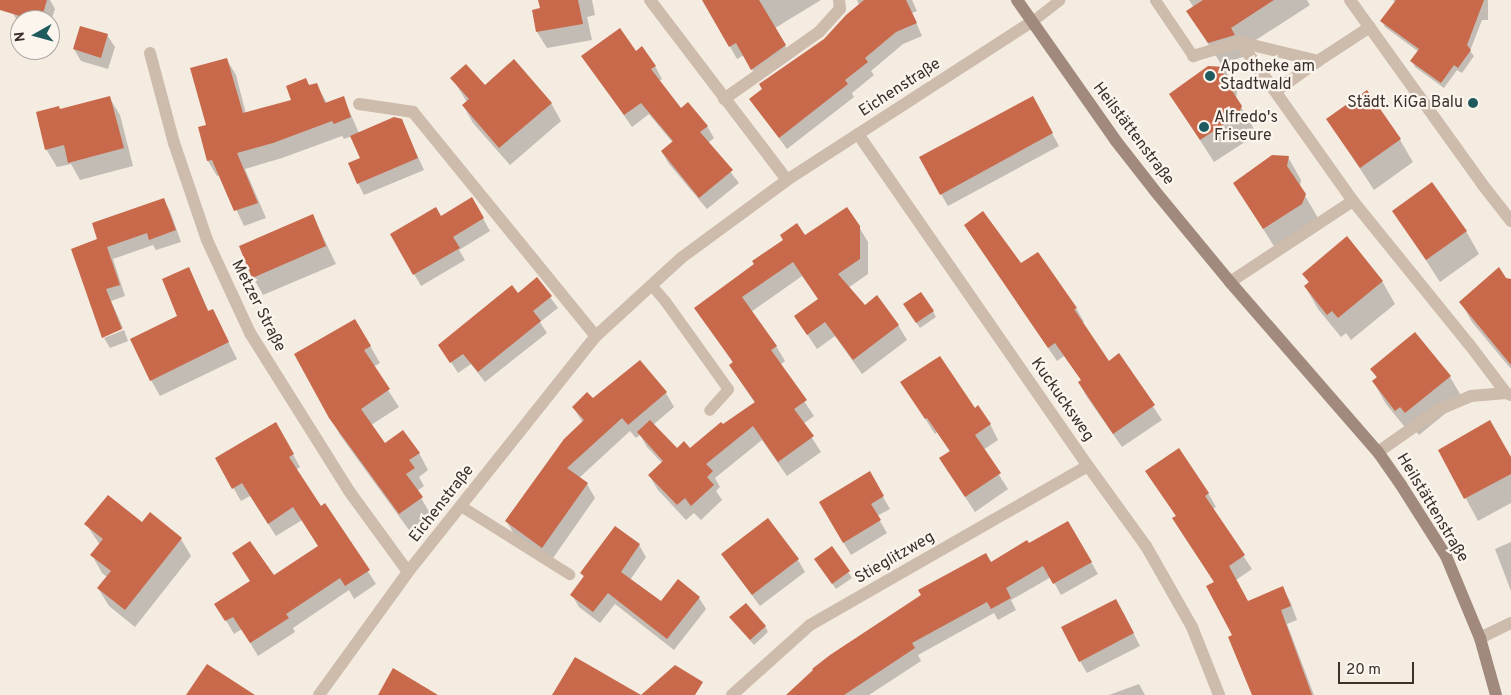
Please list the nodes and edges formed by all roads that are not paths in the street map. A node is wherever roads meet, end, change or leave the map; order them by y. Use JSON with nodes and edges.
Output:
{"nodes":[{"id":1,"x":650,"y":0,"type":"edge"},
{"id":2,"x":839,"y":0,"type":"edge"},
{"id":3,"x":1017,"y":0,"type":"edge"},
{"id":4,"x":1059,"y":0,"type":"edge"},
{"id":5,"x":1155,"y":0,"type":"edge"},
{"id":6,"x":1350,"y":0,"type":"edge"},
{"id":7,"x":1031,"y":22,"type":"junction"},
{"id":8,"x":1370,"y":27,"type":"junction"},
{"id":9,"x":1240,"y":42,"type":"junction"},
{"id":10,"x":150,"y":53,"type":"dead end"},
{"id":11,"x":1193,"y":56,"type":"joint"},
{"id":12,"x":1318,"y":61,"type":"junction"},
{"id":13,"x":1276,"y":91,"type":"junction"},
{"id":14,"x":724,"y":99,"type":"junction"},
{"id":15,"x":359,"y":104,"type":"dead end"},
{"id":16,"x":858,"y":134,"type":"junction"},
{"id":17,"x":787,"y":180,"type":"junction"},
{"id":18,"x":1353,"y":201,"type":"junction"},
{"id":19,"x":1511,"y":221,"type":"edge"},
{"id":20,"x":1230,"y":282,"type":"junction"},
{"id":21,"x":652,"y":286,"type":"junction"},
{"id":22,"x":596,"y":336,"type":"junction"},
{"id":23,"x":1508,"y":394,"type":"edge"},
{"id":24,"x":709,"y":410,"type":"dead end"},
{"id":25,"x":1378,"y":452,"type":"junction"},
{"id":26,"x":1088,"y":466,"type":"junction"},
{"id":27,"x":461,"y":506,"type":"junction"},
{"id":28,"x":408,"y":572,"type":"junction"},
{"id":29,"x":569,"y":574,"type":"dead end"},
{"id":30,"x":1511,"y":623,"type":"edge"},
{"id":31,"x":1480,"y":638,"type":"junction"},
{"id":32,"x":319,"y":695,"type":"edge"},
{"id":33,"x":732,"y":695,"type":"edge"},
{"id":34,"x":1219,"y":695,"type":"edge"},
{"id":35,"x":1496,"y":695,"type":"edge"}],
"edges":[{"from":1,"to":14,"type":"street"},
{"from":2,"to":14,"type":"street"},
{"from":3,"to":7,"type":"street","name":"Heilstättenstraße"},
{"from":4,"to":7,"type":"lane"},
{"from":5,"to":11,"type":"lane"},
{"from":6,"to":8,"type":"street"},
{"from":7,"to":16,"type":"street","name":"Eichenstraße"},
{"from":7,"to":20,"type":"street","name":"Heilstättenstraße"},
{"from":8,"to":12,"type":"street"},
{"from":8,"to":19,"type":"street"},
{"from":9,"to":11,"type":"street"},
{"from":9,"to":12,"type":"street"},
{"from":9,"to":13,"type":"street","name":"Heilstättenstraße"},
{"from":10,"to":28,"type":"street","name":"Metzer Straße"},
{"from":12,"to":13,"type":"street"},
{"from":13,"to":18,"type":"street","name":"Heilstättenstraße"},
{"from":14,"to":17,"type":"street"},
{"from":15,"to":22,"type":"street"},
{"from":16,"to":17,"type":"street","name":"Eichenstraße"},
{"from":16,"to":26,"type":"street","name":"Kuckucksweg"},
{"from":17,"to":21,"type":"street","name":"Eichenstraße"},
{"from":18,"to":20,"type":"street"},
{"from":18,"to":23,"type":"street","name":"Heilstättenstraße"},
{"from":20,"to":25,"type":"street","name":"Heilstättenstraße"},
{"from":21,"to":22,"type":"street","name":"Eichenstraße"},
{"from":21,"to":24,"type":"lane"},
{"from":22,"to":27,"type":"street","name":"Eichenstraße"},
{"from":23,"to":25,"type":"street","name":"Heilstättenstraße"},
{"from":25,"to":31,"type":"street","name":"Heilstättenstraße"},
{"from":26,"to":33,"type":"street","name":"Stieglitzweg"},
{"from":26,"to":34,"type":"street","name":"Kuckucksweg"},
{"from":27,"to":28,"type":"street","name":"Eichenstraße"},
{"from":27,"to":29,"type":"lane"},
{"from":28,"to":32,"type":"street","name":"Eichenstraße"},
{"from":30,"to":31,"type":"street"},
{"from":31,"to":35,"type":"street","name":"Heilstättenstraße"}]}
